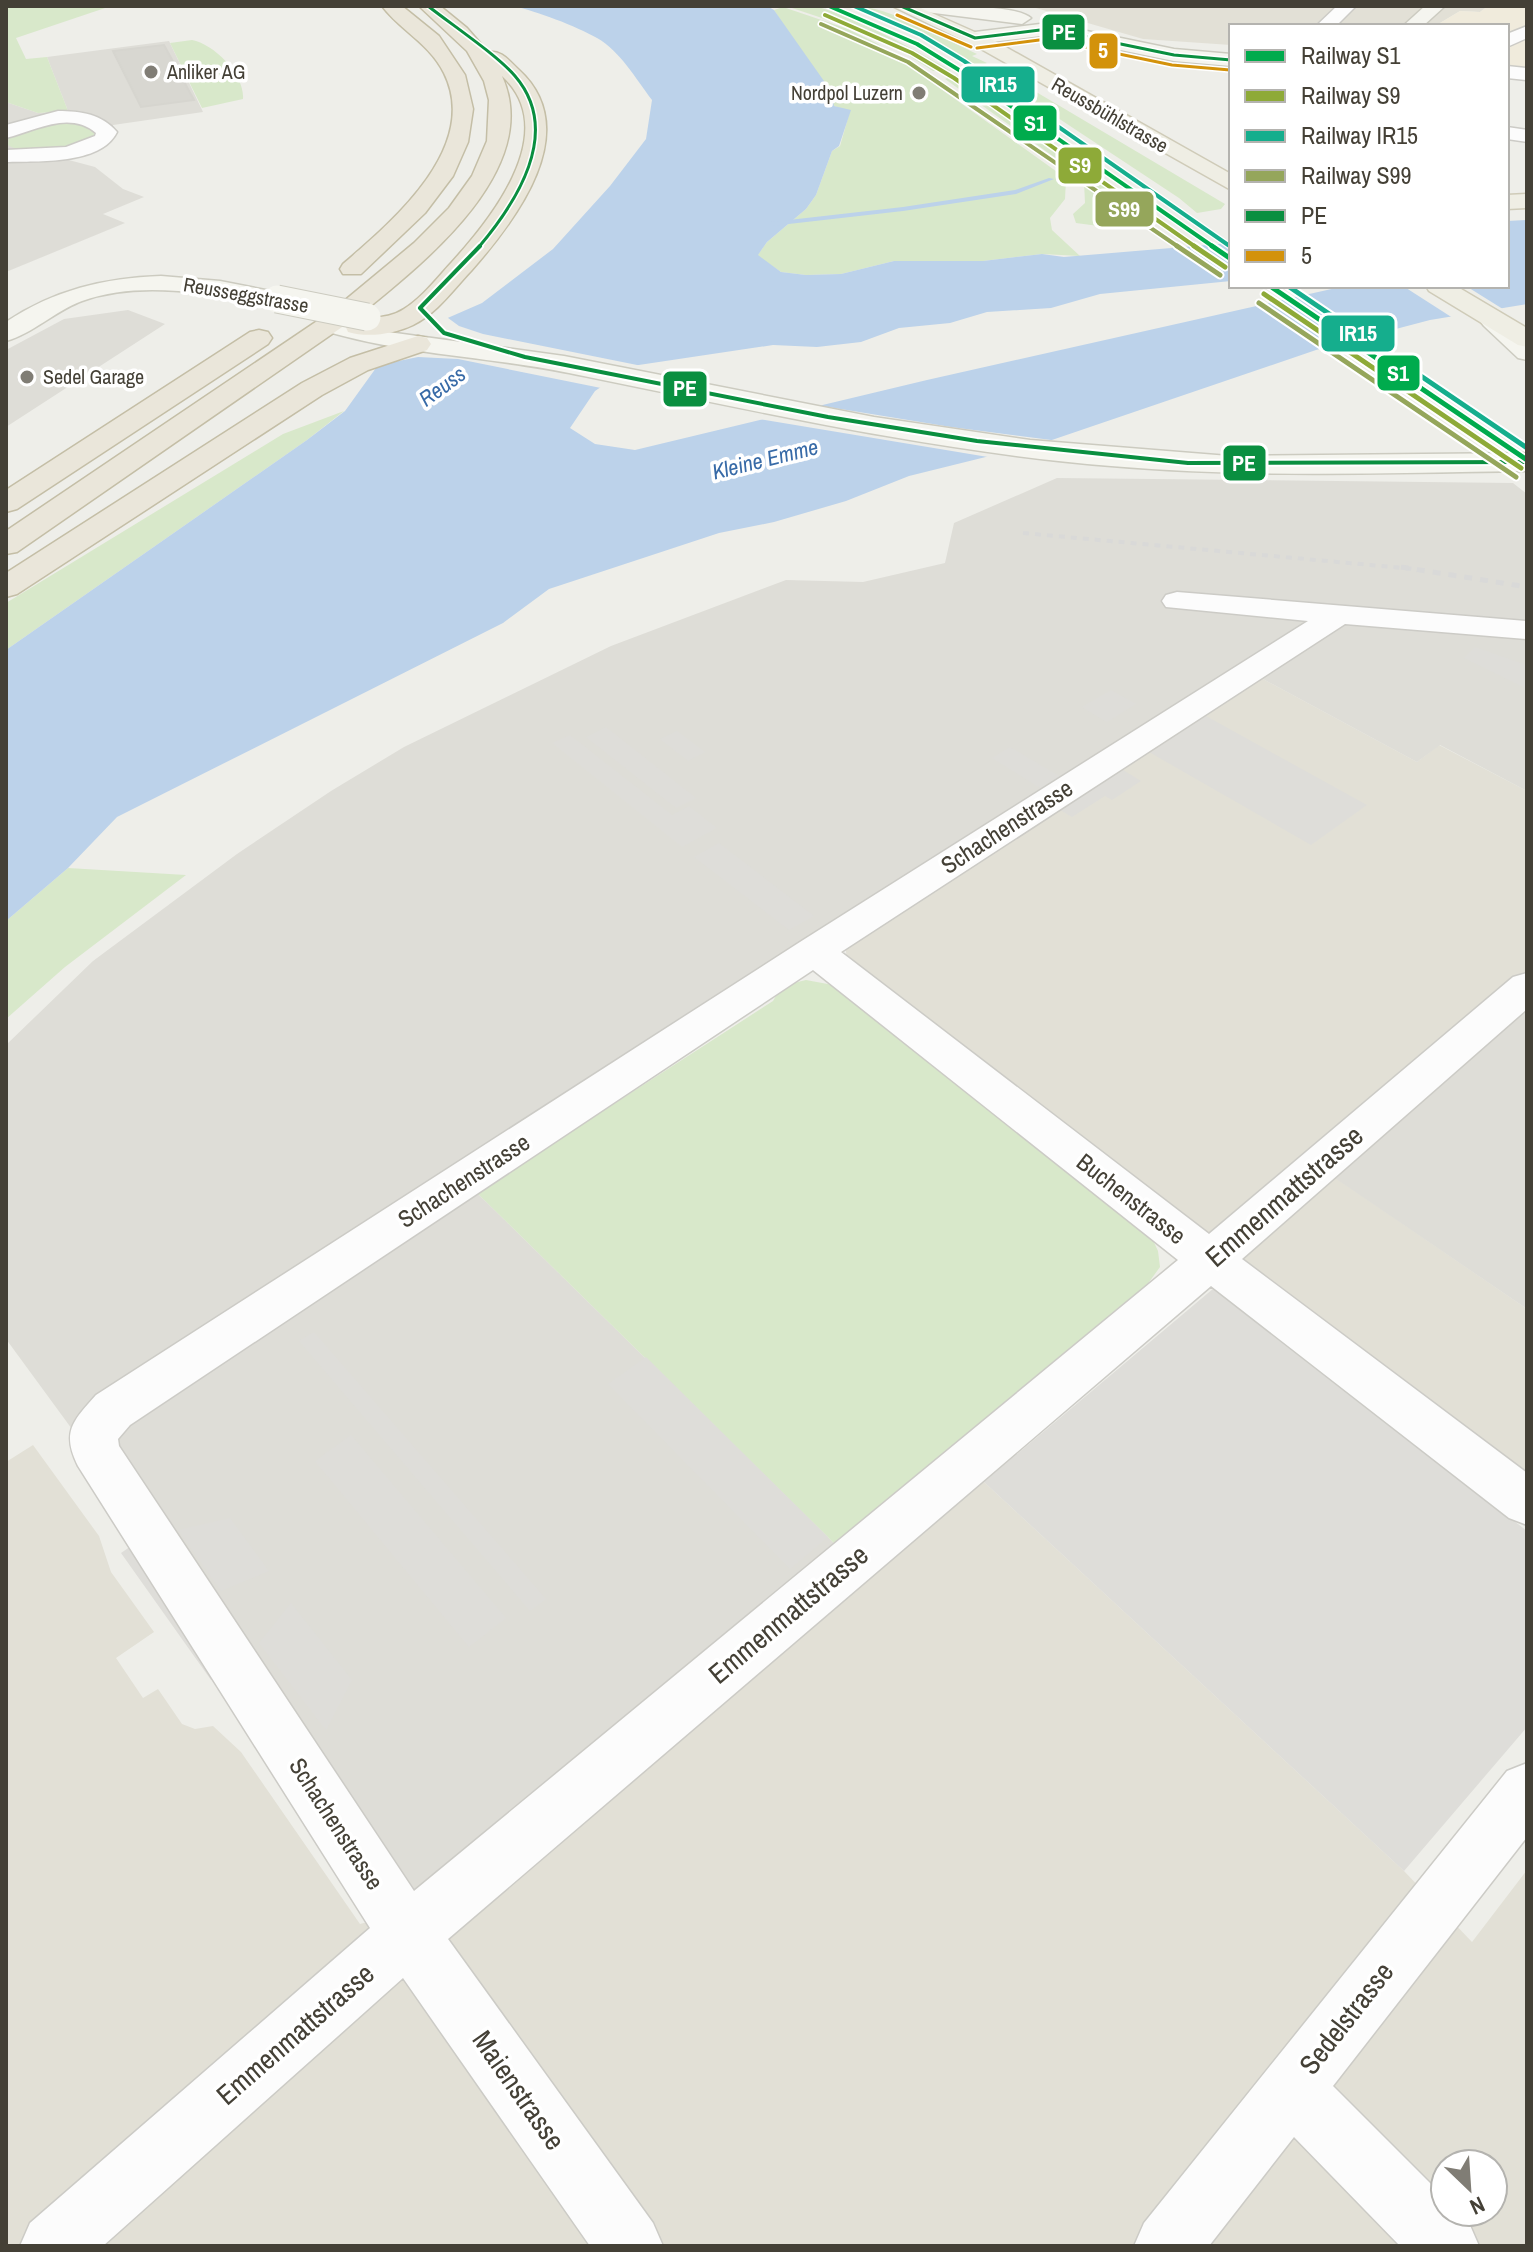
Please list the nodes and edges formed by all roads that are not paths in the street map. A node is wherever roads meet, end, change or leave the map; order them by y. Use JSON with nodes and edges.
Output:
{"nodes":[{"id":1,"x":391,"y":6,"type":"edge"},
{"id":2,"x":901,"y":6,"type":"edge"},
{"id":3,"x":926,"y":6,"type":"edge"},
{"id":4,"x":1347,"y":6,"type":"edge"},
{"id":5,"x":1436,"y":6,"type":"edge"},
{"id":6,"x":436,"y":11,"type":"edge"},
{"id":7,"x":1327,"y":24,"type":"edge"},
{"id":8,"x":1414,"y":24,"type":"edge"},
{"id":9,"x":1527,"y":31,"type":"edge"},
{"id":10,"x":975,"y":38,"type":"junction"},
{"id":11,"x":1509,"y":40,"type":"edge"},
{"id":12,"x":1121,"y":43,"type":"junction"},
{"id":13,"x":477,"y":47,"type":"junction"},
{"id":14,"x":1229,"y":60,"type":"edge"},
{"id":15,"x":6,"y":132,"type":"edge"},
{"id":16,"x":1177,"y":154,"type":"junction"},
{"id":17,"x":6,"y":156,"type":"edge"},
{"id":18,"x":1229,"y":171,"type":"edge"},
{"id":19,"x":1229,"y":182,"type":"edge"},
{"id":20,"x":1441,"y":288,"type":"edge"},
{"id":21,"x":268,"y":305,"type":"junction"},
{"id":22,"x":420,"y":308,"type":"junction"},
{"id":23,"x":1493,"y":321,"type":"junction"},
{"id":24,"x":375,"y":326,"type":"junction"},
{"id":25,"x":8,"y":332,"type":"edge"},
{"id":26,"x":1527,"y":339,"type":"edge"},
{"id":27,"x":435,"y":341,"type":"junction"},
{"id":28,"x":1527,"y":352,"type":"edge"},
{"id":29,"x":312,"y":389,"type":"junction"},
{"id":30,"x":1527,"y":462,"type":"edge"},
{"id":31,"x":6,"y":503,"type":"edge"},
{"id":32,"x":6,"y":545,"type":"edge"},
{"id":33,"x":6,"y":587,"type":"edge"},
{"id":34,"x":1177,"y":601,"type":"dead end"},
{"id":35,"x":1340,"y":614,"type":"junction"},
{"id":36,"x":1527,"y":630,"type":"edge"},
{"id":37,"x":814,"y":951,"type":"junction"},
{"id":38,"x":1527,"y":987,"type":"edge"},
{"id":39,"x":1210,"y":1260,"type":"junction"},
{"id":40,"x":1527,"y":1502,"type":"edge"},
{"id":41,"x":1527,"y":1791,"type":"edge"},
{"id":42,"x":408,"y":1934,"type":"junction"},
{"id":43,"x":1290,"y":2088,"type":"junction"},
{"id":44,"x":53,"y":2246,"type":"edge"},
{"id":45,"x":630,"y":2246,"type":"edge"},
{"id":46,"x":1167,"y":2246,"type":"edge"},
{"id":47,"x":1446,"y":2246,"type":"edge"}],
"edges":[{"from":1,"to":31,"type":"highway"},
{"from":2,"to":10,"type":"main road","name":"Reussbühlstrasse"},
{"from":3,"to":12,"type":"main road"},
{"from":4,"to":7,"type":"street"},
{"from":5,"to":8,"type":"main road"},
{"from":6,"to":13,"type":"highway"},
{"from":9,"to":11,"type":"street"},
{"from":10,"to":12,"type":"main road"},
{"from":10,"to":16,"type":"main road","name":"Reussbühlstrasse"},
{"from":12,"to":14,"type":"main road"},
{"from":13,"to":22,"type":"highway"},
{"from":13,"to":32,"type":"highway"},
{"from":15,"to":17,"type":"street"},
{"from":16,"to":18,"type":"main road"},
{"from":16,"to":19,"type":"main road","name":"Reussbühlstrasse"},
{"from":20,"to":23,"type":"main road"},
{"from":21,"to":24,"type":"main road","name":"Reusseggstrasse","bridge":true},
{"from":21,"to":24,"type":"main road","name":"Reusseggstrasse"},
{"from":21,"to":25,"type":"main road","name":"Reusseggstrasse"},
{"from":22,"to":24,"type":"highway"},
{"from":22,"to":27,"type":"highway"},
{"from":23,"to":26,"type":"main road"},
{"from":23,"to":28,"type":"main road"},
{"from":24,"to":27,"type":"main road","name":"Reusseggstrasse"},
{"from":24,"to":29,"type":"highway"},
{"from":27,"to":29,"type":"highway"},
{"from":27,"to":30,"type":"main road","name":"Reusseggstrasse"},
{"from":29,"to":33,"type":"highway"},
{"from":34,"to":35,"type":"street"},
{"from":35,"to":36,"type":"street"},
{"from":35,"to":37,"type":"street","name":"Schachenstrasse"},
{"from":37,"to":39,"type":"street","name":"Buchenstrasse"},
{"from":37,"to":42,"type":"street","name":"Schachenstrasse"},
{"from":38,"to":39,"type":"street","name":"Emmenmattstrasse"},
{"from":39,"to":40,"type":"street","name":"Buchenstrasse"},
{"from":39,"to":42,"type":"street","name":"Emmenmattstrasse"},
{"from":41,"to":43,"type":"street","name":"Sedelstrasse"},
{"from":42,"to":44,"type":"street","name":"Emmenmattstrasse"},
{"from":42,"to":45,"type":"street","name":"Maienstrasse"},
{"from":43,"to":46,"type":"street","name":"Sedelstrasse"},
{"from":43,"to":47,"type":"street"}]}
